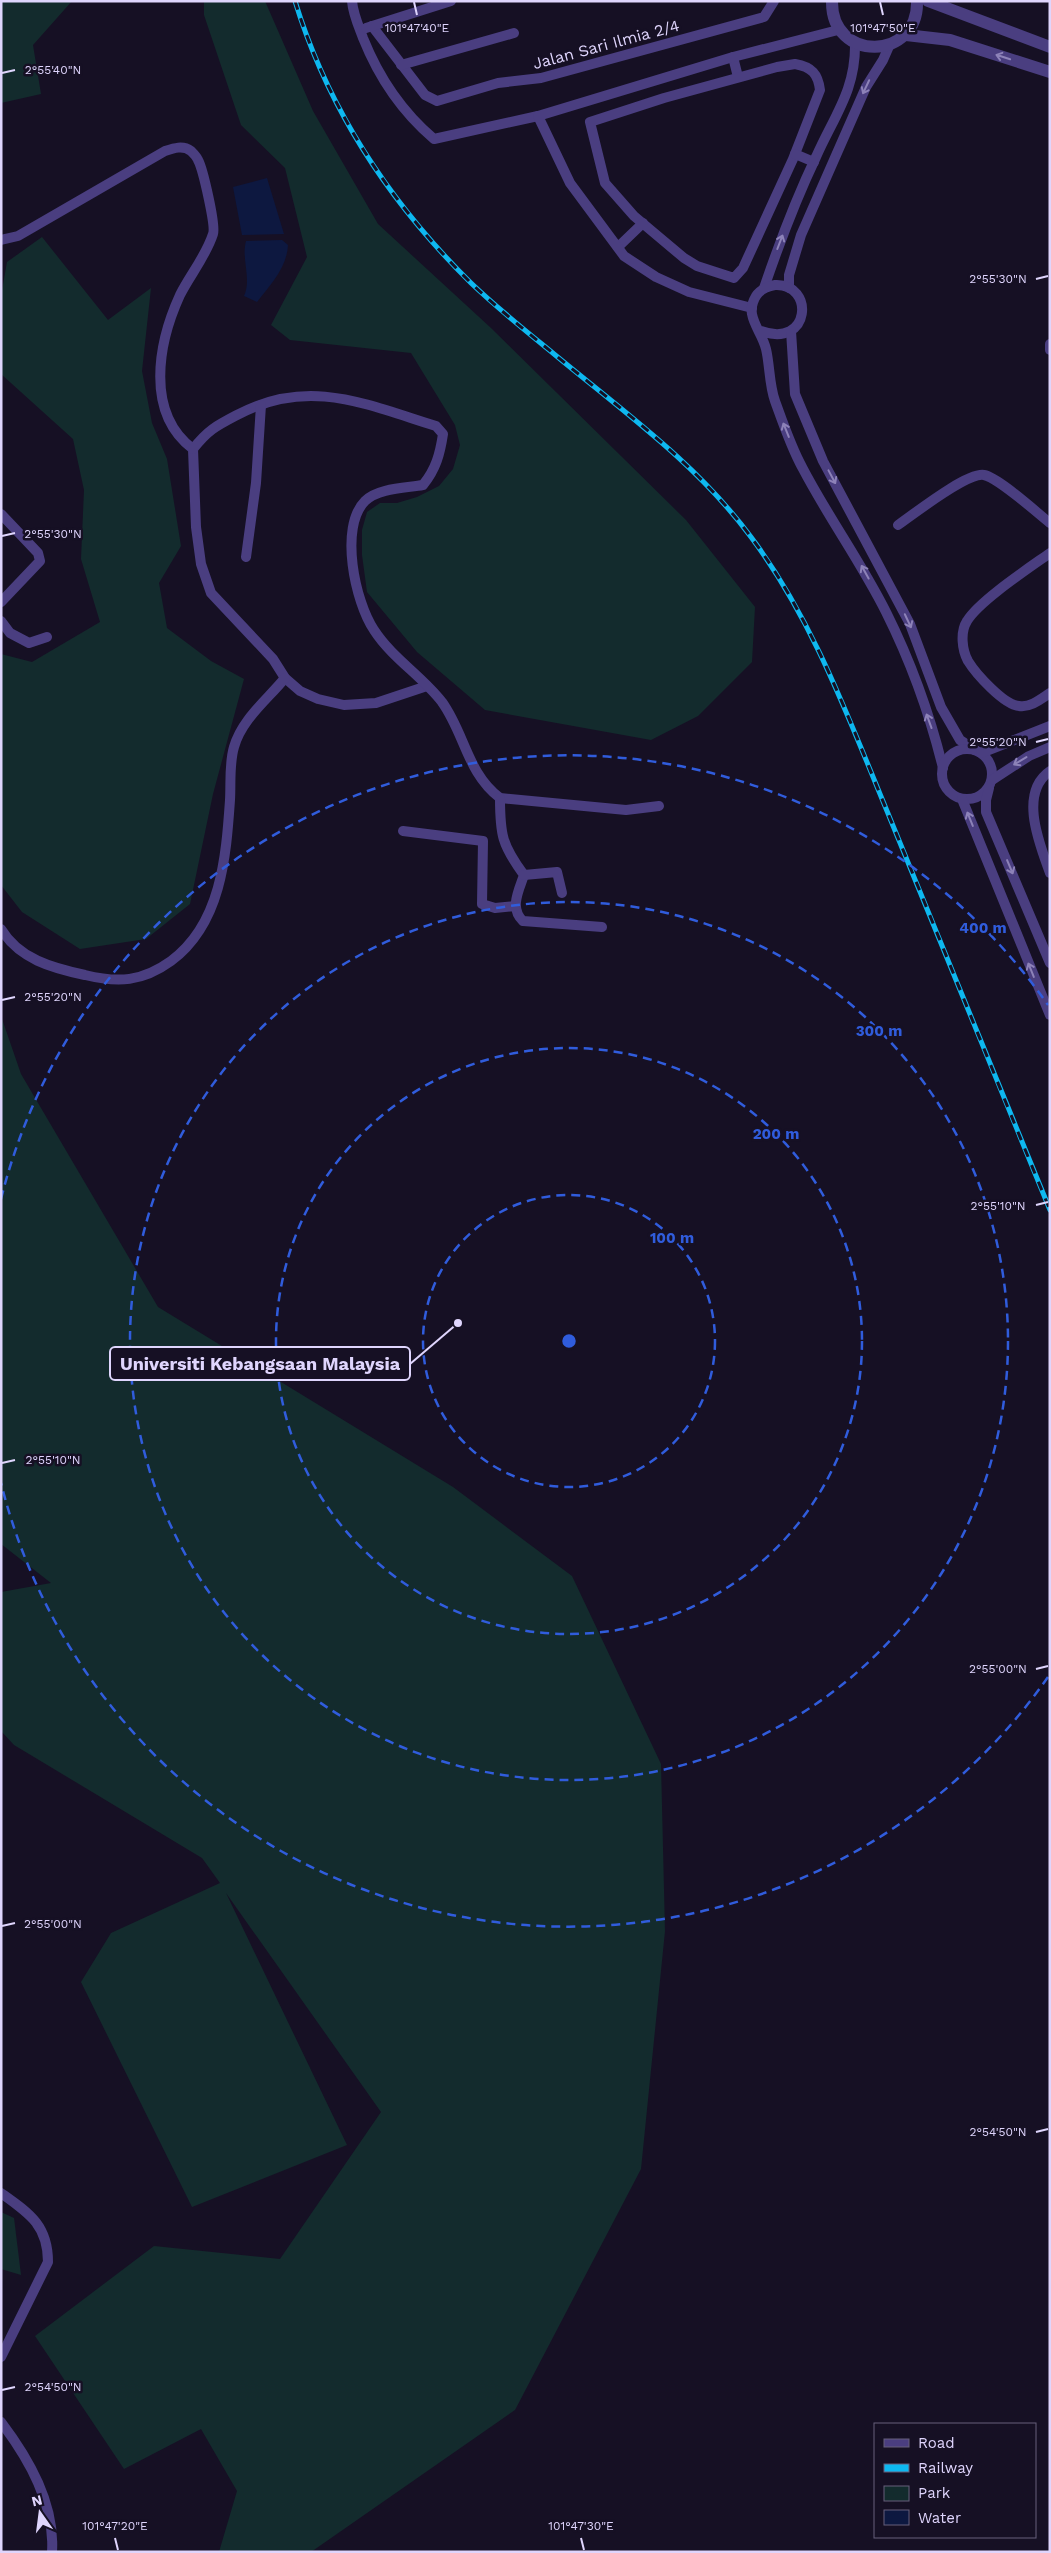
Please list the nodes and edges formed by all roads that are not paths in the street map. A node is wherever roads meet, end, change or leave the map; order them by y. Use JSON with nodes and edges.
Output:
{"nodes":[{"id":1,"x":352,"y":1,"type":"edge"},
{"id":2,"x":451,"y":1,"type":"edge"},
{"id":3,"x":774,"y":1,"type":"edge"},
{"id":4,"x":832,"y":1,"type":"edge"},
{"id":5,"x":917,"y":1,"type":"edge"},
{"id":6,"x":928,"y":1,"type":"edge"},
{"id":7,"x":372,"y":26,"type":"junction"},
{"id":8,"x":360,"y":30,"type":"junction"},
{"id":9,"x":838,"y":30,"type":"junction"},
{"id":10,"x":514,"y":33,"type":"dead end"},
{"id":11,"x":906,"y":34,"type":"junction"},
{"id":12,"x":855,"y":43,"type":"junction"},
{"id":13,"x":890,"y":44,"type":"junction"},
{"id":14,"x":1050,"y":47,"type":"edge"},
{"id":15,"x":733,"y":57,"type":"junction"},
{"id":16,"x":401,"y":65,"type":"junction"},
{"id":17,"x":1050,"y":72,"type":"edge"},
{"id":18,"x":738,"y":77,"type":"junction"},
{"id":19,"x":538,"y":116,"type":"junction"},
{"id":20,"x":795,"y":154,"type":"junction"},
{"id":21,"x":814,"y":162,"type":"junction"},
{"id":22,"x":643,"y":223,"type":"junction"},
{"id":23,"x":1,"y":240,"type":"edge"},
{"id":24,"x":618,"y":247,"type":"junction"},
{"id":25,"x":764,"y":288,"type":"junction"},
{"id":26,"x":789,"y":288,"type":"junction"},
{"id":27,"x":752,"y":308,"type":"junction"},
{"id":28,"x":761,"y":331,"type":"junction"},
{"id":29,"x":791,"y":331,"type":"junction"},
{"id":30,"x":1050,"y":344,"type":"edge"},
{"id":31,"x":1050,"y":350,"type":"edge"},
{"id":32,"x":261,"y":405,"type":"junction"},
{"id":33,"x":193,"y":449,"type":"junction"},
{"id":34,"x":1,"y":514,"type":"edge"},
{"id":35,"x":1050,"y":523,"type":"edge"},
{"id":36,"x":898,"y":525,"type":"dead end"},
{"id":37,"x":1050,"y":553,"type":"edge"},
{"id":38,"x":246,"y":557,"type":"dead end"},
{"id":39,"x":1,"y":602,"type":"edge"},
{"id":40,"x":1,"y":621,"type":"edge"},
{"id":41,"x":47,"y":637,"type":"dead end"},
{"id":42,"x":285,"y":678,"type":"junction"},
{"id":43,"x":427,"y":686,"type":"junction"},
{"id":44,"x":1050,"y":693,"type":"edge"},
{"id":45,"x":1050,"y":726,"type":"edge"},
{"id":46,"x":1050,"y":747,"type":"edge"},
{"id":47,"x":978,"y":751,"type":"junction"},
{"id":48,"x":943,"y":768,"type":"junction"},
{"id":49,"x":1050,"y":771,"type":"edge"},
{"id":50,"x":991,"y":784,"type":"junction"},
{"id":51,"x":500,"y":798,"type":"junction"},
{"id":52,"x":962,"y":799,"type":"junction"},
{"id":53,"x":659,"y":806,"type":"dead end"},
{"id":54,"x":403,"y":831,"type":"dead end"},
{"id":55,"x":1050,"y":873,"type":"edge"},
{"id":56,"x":524,"y":875,"type":"junction"},
{"id":57,"x":562,"y":893,"type":"dead end"},
{"id":58,"x":515,"y":906,"type":"junction"},
{"id":59,"x":602,"y":927,"type":"dead end"},
{"id":60,"x":1,"y":930,"type":"edge"},
{"id":61,"x":1050,"y":963,"type":"edge"},
{"id":62,"x":1050,"y":1015,"type":"edge"},
{"id":63,"x":1,"y":2193,"type":"edge"},
{"id":64,"x":1,"y":2357,"type":"edge"},
{"id":65,"x":1,"y":2422,"type":"edge"},
{"id":66,"x":52,"y":2552,"type":"edge"}],
"edges":[{"from":1,"to":8,"type":"street"},
{"from":2,"to":7,"type":"street"},
{"from":3,"to":16,"type":"street","name":"Jalan Sari Ilmia 2/4"},
{"from":4,"to":9,"type":"street"},
{"from":5,"to":11,"type":"street"},
{"from":6,"to":14,"type":"street"},
{"from":7,"to":8,"type":"street"},
{"from":7,"to":16,"type":"street"},
{"from":8,"to":19,"type":"street"},
{"from":9,"to":12,"type":"street"},
{"from":9,"to":15,"type":"street"},
{"from":10,"to":16,"type":"street"},
{"from":11,"to":13,"type":"street"},
{"from":17,"to":11,"type":"street","one_way":true},
{"from":12,"to":13,"type":"street"},
{"from":12,"to":21,"type":"street"},
{"from":13,"to":26,"type":"street","one_way":true},
{"from":15,"to":18,"type":"street"},
{"from":15,"to":19,"type":"street"},
{"from":18,"to":20,"type":"street"},
{"from":18,"to":22,"type":"street"},
{"from":19,"to":24,"type":"street"},
{"from":20,"to":21,"type":"street"},
{"from":20,"to":22,"type":"street"},
{"from":25,"to":21,"type":"street","one_way":true},
{"from":22,"to":24,"type":"street"},
{"from":23,"to":33,"type":"street"},
{"from":24,"to":27,"type":"street"},
{"from":25,"to":26,"type":"street"},
{"from":25,"to":27,"type":"street"},
{"from":26,"to":29,"type":"street"},
{"from":27,"to":28,"type":"street"},
{"from":28,"to":29,"type":"street"},
{"from":48,"to":28,"type":"street","one_way":true},
{"from":29,"to":47,"type":"street","one_way":true},
{"from":30,"to":31,"type":"street"},
{"from":32,"to":33,"type":"street"},
{"from":32,"to":38,"type":"street"},
{"from":32,"to":43,"type":"street"},
{"from":33,"to":42,"type":"street"},
{"from":34,"to":39,"type":"street"},
{"from":35,"to":36,"type":"street"},
{"from":37,"to":44,"type":"street"},
{"from":40,"to":41,"type":"street"},
{"from":42,"to":43,"type":"street"},
{"from":42,"to":60,"type":"street"},
{"from":43,"to":51,"type":"street"},
{"from":45,"to":47,"type":"street"},
{"from":46,"to":50,"type":"street","one_way":true},
{"from":47,"to":48,"type":"street"},
{"from":47,"to":50,"type":"street"},
{"from":48,"to":52,"type":"street"},
{"from":49,"to":55,"type":"street"},
{"from":50,"to":52,"type":"street"},
{"from":50,"to":61,"type":"street","one_way":true},
{"from":51,"to":53,"type":"street"},
{"from":51,"to":56,"type":"street"},
{"from":62,"to":52,"type":"street","one_way":true},
{"from":54,"to":58,"type":"street"},
{"from":56,"to":57,"type":"street"},
{"from":56,"to":58,"type":"street"},
{"from":58,"to":59,"type":"street"},
{"from":63,"to":64,"type":"street"},
{"from":65,"to":66,"type":"street"}]}
